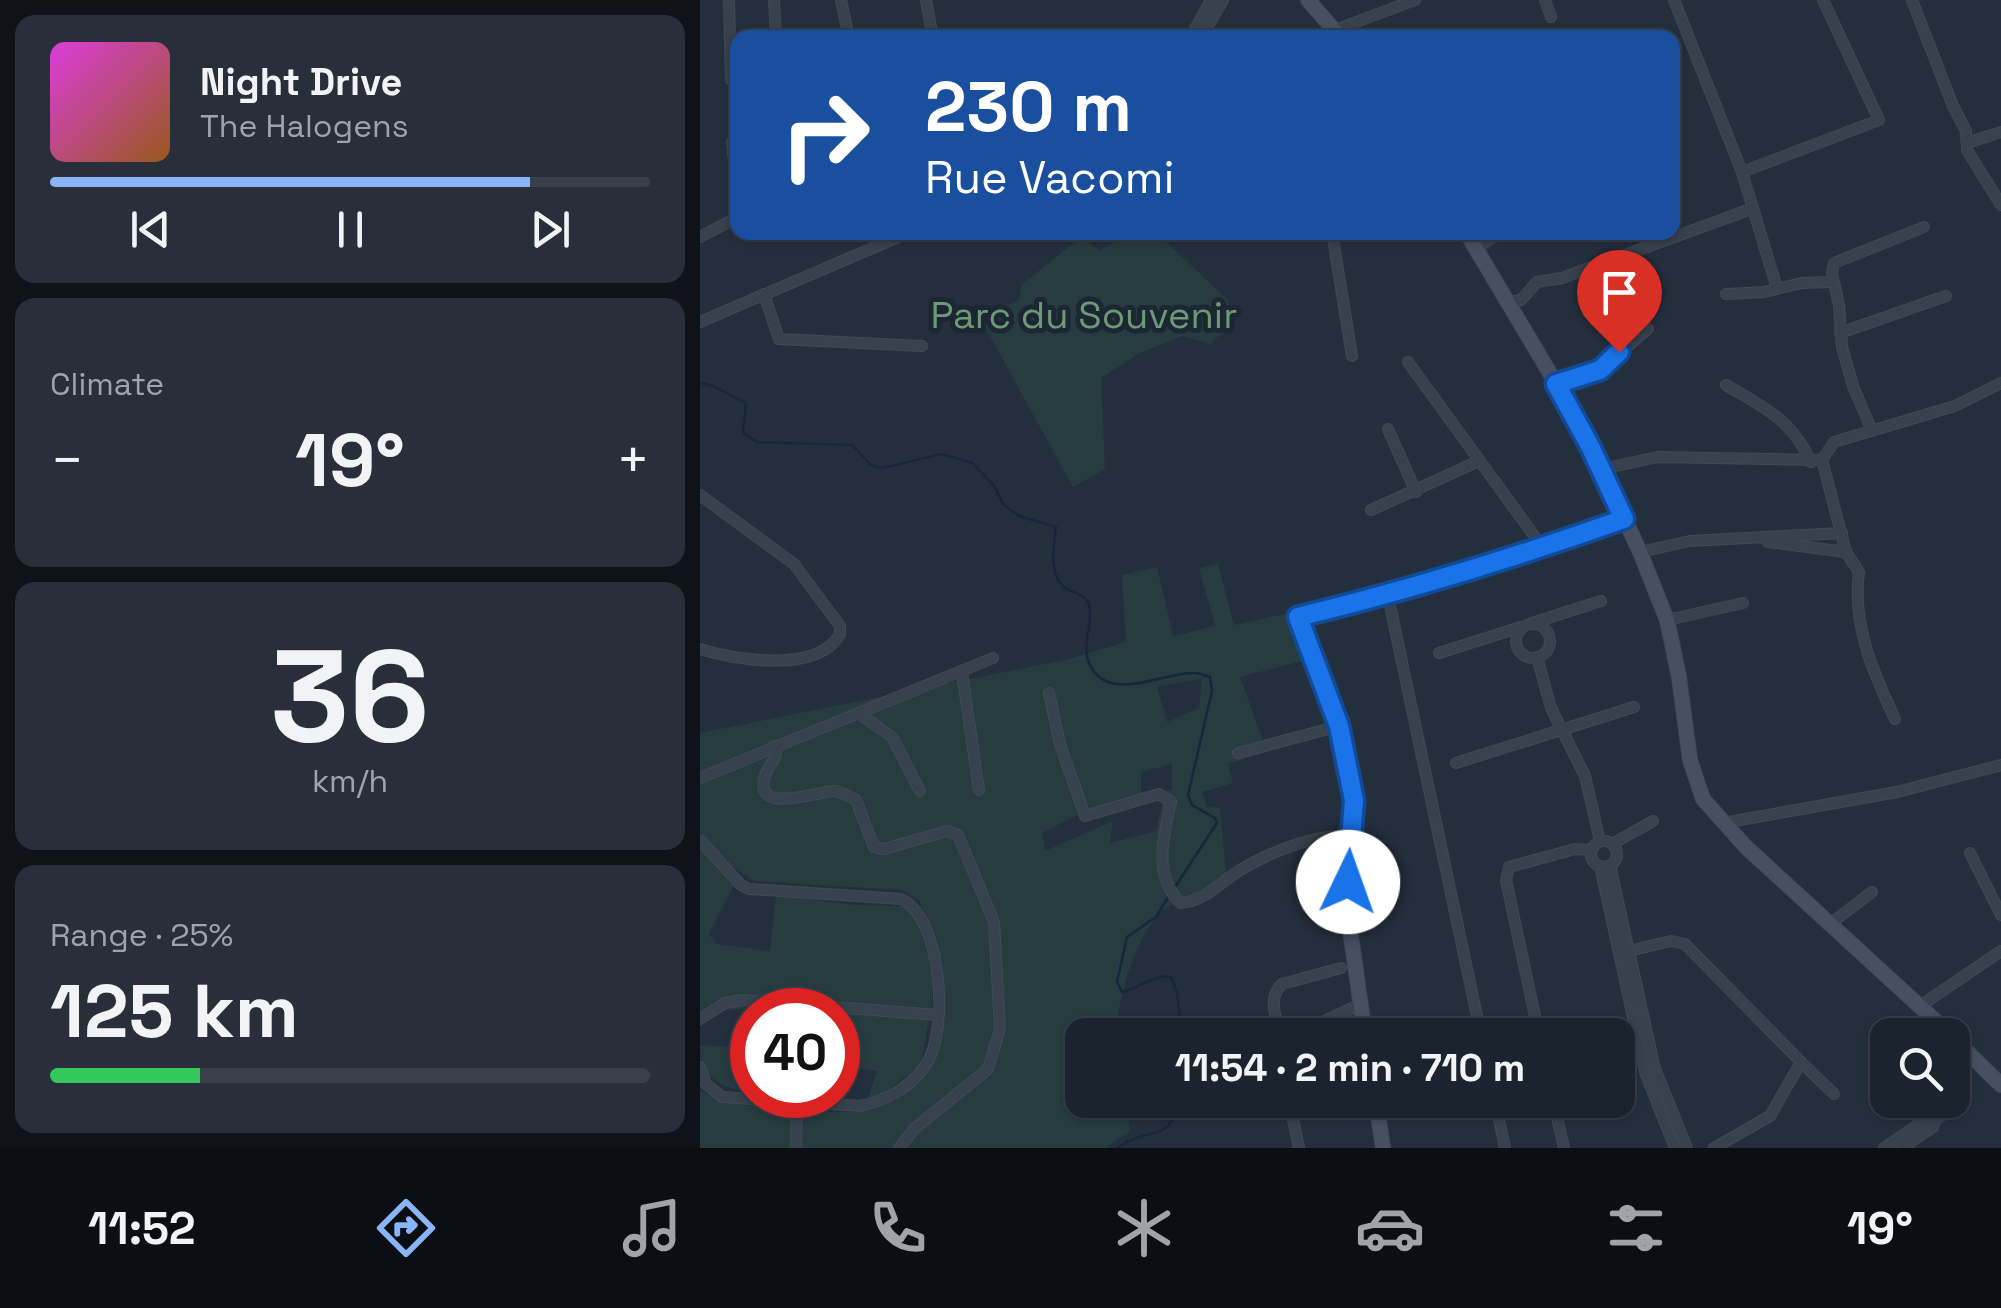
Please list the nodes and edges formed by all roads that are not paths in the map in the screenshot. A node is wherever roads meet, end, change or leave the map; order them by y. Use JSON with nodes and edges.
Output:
{"nodes":[{"id":1,"x":729,"y":0,"type":"edge"},
{"id":2,"x":774,"y":0,"type":"edge"},
{"id":3,"x":841,"y":0,"type":"edge"},
{"id":4,"x":926,"y":0,"type":"edge"},
{"id":5,"x":1211,"y":0,"type":"edge"},
{"id":6,"x":1223,"y":0,"type":"edge"},
{"id":7,"x":1308,"y":0,"type":"edge"},
{"id":8,"x":1416,"y":0,"type":"edge"},
{"id":9,"x":1546,"y":0,"type":"edge"},
{"id":10,"x":1674,"y":0,"type":"edge"},
{"id":11,"x":1823,"y":0,"type":"edge"},
{"id":12,"x":1912,"y":0,"type":"edge"},
{"id":13,"x":1551,"y":18,"type":"dead end"},
{"id":14,"x":776,"y":30,"type":"edge"},
{"id":15,"x":847,"y":30,"type":"edge"},
{"id":16,"x":932,"y":30,"type":"edge"},
{"id":17,"x":1194,"y":30,"type":"edge"},
{"id":18,"x":1206,"y":30,"type":"edge"},
{"id":19,"x":1334,"y":30,"type":"edge"},
{"id":20,"x":1347,"y":30,"type":"edge"},
{"id":21,"x":730,"y":80,"type":"dead end"},
{"id":22,"x":2001,"y":132,"type":"edge"},
{"id":23,"x":1967,"y":144,"type":"junction"},
{"id":24,"x":1742,"y":172,"type":"junction"},
{"id":25,"x":2001,"y":205,"type":"edge"},
{"id":26,"x":1751,"y":209,"type":"junction"},
{"id":27,"x":730,"y":221,"type":"edge"},
{"id":28,"x":1924,"y":227,"type":"dead end"},
{"id":29,"x":1680,"y":234,"type":"edge"},
{"id":30,"x":700,"y":237,"type":"edge"},
{"id":31,"x":891,"y":240,"type":"edge"},
{"id":32,"x":1333,"y":240,"type":"edge"},
{"id":33,"x":1471,"y":240,"type":"edge"},
{"id":34,"x":1489,"y":240,"type":"edge"},
{"id":35,"x":1641,"y":240,"type":"edge"},
{"id":36,"x":1663,"y":240,"type":"edge"},
{"id":37,"x":1643,"y":247,"type":"junction"},
{"id":38,"x":1476,"y":248,"type":"junction"},
{"id":39,"x":1834,"y":282,"type":"junction"},
{"id":40,"x":1778,"y":288,"type":"junction"},
{"id":41,"x":764,"y":294,"type":"junction"},
{"id":42,"x":1726,"y":294,"type":"dead end"},
{"id":43,"x":1946,"y":296,"type":"dead end"},
{"id":44,"x":1510,"y":302,"type":"junction"},
{"id":45,"x":700,"y":322,"type":"edge"},
{"id":46,"x":1648,"y":329,"type":"dead end"},
{"id":47,"x":1840,"y":333,"type":"junction"},
{"id":48,"x":922,"y":346,"type":"dead end"},
{"id":49,"x":1352,"y":356,"type":"dead end"},
{"id":50,"x":1408,"y":362,"type":"dead end"},
{"id":51,"x":2001,"y":383,"type":"edge"},
{"id":52,"x":1556,"y":384,"type":"junction"},
{"id":53,"x":1726,"y":385,"type":"dead end"},
{"id":54,"x":1388,"y":429,"type":"dead end"},
{"id":55,"x":1872,"y":431,"type":"junction"},
{"id":56,"x":1479,"y":461,"type":"junction"},
{"id":57,"x":1817,"y":461,"type":"junction"},
{"id":58,"x":1602,"y":469,"type":"junction"},
{"id":59,"x":1416,"y":492,"type":"junction"},
{"id":60,"x":700,"y":495,"type":"edge"},
{"id":61,"x":1371,"y":510,"type":"dead end"},
{"id":62,"x":1624,"y":519,"type":"junction"},
{"id":63,"x":1842,"y":533,"type":"junction"},
{"id":64,"x":1752,"y":538,"type":"junction"},
{"id":65,"x":1542,"y":548,"type":"junction"},
{"id":66,"x":1640,"y":552,"type":"junction"},
{"id":67,"x":1846,"y":552,"type":"junction"},
{"id":68,"x":1388,"y":596,"type":"junction"},
{"id":69,"x":1601,"y":601,"type":"dead end"},
{"id":70,"x":1742,"y":603,"type":"dead end"},
{"id":71,"x":1552,"y":617,"type":"junction"},
{"id":72,"x":1667,"y":620,"type":"junction"},
{"id":73,"x":1527,"y":625,"type":"junction"},
{"id":74,"x":1503,"y":632,"type":"junction"},
{"id":75,"x":1548,"y":634,"type":"junction"},
{"id":76,"x":1516,"y":644,"type":"junction"},
{"id":77,"x":700,"y":649,"type":"edge"},
{"id":78,"x":1438,"y":654,"type":"dead end"},
{"id":79,"x":993,"y":658,"type":"dead end"},
{"id":80,"x":1537,"y":658,"type":"junction"},
{"id":81,"x":962,"y":673,"type":"junction"},
{"id":82,"x":1049,"y":694,"type":"dead end"},
{"id":83,"x":1634,"y":707,"type":"dead end"},
{"id":84,"x":860,"y":714,"type":"junction"},
{"id":85,"x":1895,"y":719,"type":"dead end"},
{"id":86,"x":1339,"y":726,"type":"junction"},
{"id":87,"x":1560,"y":732,"type":"junction"},
{"id":88,"x":774,"y":746,"type":"junction"},
{"id":89,"x":1238,"y":753,"type":"dead end"},
{"id":90,"x":1456,"y":763,"type":"dead end"},
{"id":91,"x":2001,"y":765,"type":"edge"},
{"id":92,"x":700,"y":778,"type":"edge"},
{"id":93,"x":979,"y":790,"type":"dead end"},
{"id":94,"x":920,"y":791,"type":"dead end"},
{"id":95,"x":1653,"y":821,"type":"dead end"},
{"id":96,"x":1723,"y":823,"type":"junction"},
{"id":97,"x":1351,"y":835,"type":"junction"},
{"id":98,"x":700,"y":840,"type":"edge"},
{"id":99,"x":1601,"y":845,"type":"junction"},
{"id":100,"x":1970,"y":854,"type":"dead end"},
{"id":101,"x":1605,"y":866,"type":"junction"},
{"id":102,"x":1872,"y":892,"type":"dead end"},
{"id":103,"x":2001,"y":916,"type":"edge"},
{"id":104,"x":1830,"y":924,"type":"junction"},
{"id":105,"x":2001,"y":951,"type":"edge"},
{"id":106,"x":1625,"y":952,"type":"junction"},
{"id":107,"x":1341,"y":968,"type":"dead end"},
{"id":108,"x":1359,"y":1004,"type":"junction"},
{"id":109,"x":1920,"y":1006,"type":"junction"},
{"id":110,"x":938,"y":1015,"type":"junction"},
{"id":111,"x":1277,"y":1018,"type":"edge"},
{"id":112,"x":1330,"y":1018,"type":"edge"},
{"id":113,"x":1362,"y":1018,"type":"edge"},
{"id":114,"x":1477,"y":1018,"type":"edge"},
{"id":115,"x":1536,"y":1018,"type":"edge"},
{"id":116,"x":1933,"y":1018,"type":"edge"},
{"id":117,"x":700,"y":1019,"type":"edge"},
{"id":118,"x":1970,"y":1054,"type":"edge"},
{"id":119,"x":1801,"y":1062,"type":"junction"},
{"id":120,"x":700,"y":1067,"type":"edge"},
{"id":121,"x":2001,"y":1085,"type":"edge"},
{"id":122,"x":1834,"y":1094,"type":"dead end"},
{"id":123,"x":730,"y":1097,"type":"edge"},
{"id":124,"x":860,"y":1106,"type":"edge"},
{"id":125,"x":797,"y":1118,"type":"edge"},
{"id":126,"x":1293,"y":1118,"type":"edge"},
{"id":127,"x":1378,"y":1118,"type":"edge"},
{"id":128,"x":1499,"y":1118,"type":"edge"},
{"id":129,"x":1558,"y":1118,"type":"edge"},
{"id":130,"x":1928,"y":1118,"type":"edge"},
{"id":131,"x":1909,"y":1143,"type":"edge"},
{"id":132,"x":796,"y":1148,"type":"edge"},
{"id":133,"x":900,"y":1148,"type":"edge"},
{"id":134,"x":1299,"y":1148,"type":"edge"},
{"id":135,"x":1382,"y":1148,"type":"edge"},
{"id":136,"x":1505,"y":1148,"type":"edge"},
{"id":137,"x":1564,"y":1148,"type":"edge"},
{"id":138,"x":1675,"y":1148,"type":"edge"},
{"id":139,"x":1686,"y":1148,"type":"edge"},
{"id":140,"x":1714,"y":1148,"type":"edge"},
{"id":141,"x":1884,"y":1148,"type":"edge"}],
"edges":[{"from":1,"to":21,"type":"street"},
{"from":2,"to":14,"type":"street"},
{"from":3,"to":15,"type":"street"},
{"from":4,"to":16,"type":"street"},
{"from":5,"to":17,"type":"street"},
{"from":6,"to":18,"type":"street"},
{"from":7,"to":19,"type":"main road"},
{"from":8,"to":20,"type":"street"},
{"from":9,"to":13,"type":"street"},
{"from":10,"to":24,"type":"street"},
{"from":11,"to":24,"type":"street"},
{"from":12,"to":23,"type":"street"},
{"from":22,"to":23,"type":"street"},
{"from":23,"to":25,"type":"street"},
{"from":24,"to":26,"type":"street"},
{"from":26,"to":29,"type":"street"},
{"from":26,"to":40,"type":"street"},
{"from":27,"to":30,"type":"street"},
{"from":28,"to":39,"type":"street"},
{"from":31,"to":41,"type":"street"},
{"from":32,"to":49,"type":"street"},
{"from":33,"to":38,"type":"main road"},
{"from":34,"to":38,"type":"street"},
{"from":35,"to":37,"type":"street"},
{"from":36,"to":37,"type":"street"},
{"from":37,"to":44,"type":"street"},
{"from":38,"to":44,"type":"main road"},
{"from":39,"to":40,"type":"street"},
{"from":39,"to":47,"type":"street"},
{"from":40,"to":42,"type":"street"},
{"from":41,"to":45,"type":"street"},
{"from":41,"to":48,"type":"street"},
{"from":43,"to":47,"type":"street"},
{"from":44,"to":52,"type":"main road"},
{"from":46,"to":52,"type":"street"},
{"from":47,"to":55,"type":"street"},
{"from":50,"to":56,"type":"street"},
{"from":51,"to":55,"type":"street"},
{"from":52,"to":58,"type":"main road"},
{"from":53,"to":57,"type":"street"},
{"from":54,"to":59,"type":"street"},
{"from":55,"to":57,"type":"street"},
{"from":56,"to":59,"type":"street"},
{"from":56,"to":65,"type":"street"},
{"from":57,"to":58,"type":"street"},
{"from":57,"to":63,"type":"street"},
{"from":58,"to":62,"type":"main road"},
{"from":59,"to":61,"type":"street"},
{"from":60,"to":77,"type":"street"},
{"from":62,"to":65,"type":"main road"},
{"from":62,"to":66,"type":"main road"},
{"from":63,"to":64,"type":"street"},
{"from":63,"to":67,"type":"street"},
{"from":64,"to":66,"type":"street"},
{"from":64,"to":67,"type":"street"},
{"from":65,"to":68,"type":"main road"},
{"from":66,"to":72,"type":"main road"},
{"from":67,"to":85,"type":"street"},
{"from":68,"to":86,"type":"main road"},
{"from":68,"to":114,"type":"street"},
{"from":69,"to":71,"type":"street"},
{"from":70,"to":72,"type":"street"},
{"from":71,"to":73,"type":"street"},
{"from":71,"to":75,"type":"street"},
{"from":72,"to":96,"type":"main road"},
{"from":73,"to":74,"type":"street"},
{"from":73,"to":75,"type":"street"},
{"from":73,"to":76,"type":"street"},
{"from":74,"to":76,"type":"street"},
{"from":74,"to":78,"type":"street"},
{"from":75,"to":80,"type":"street"},
{"from":76,"to":80,"type":"street"},
{"from":79,"to":81,"type":"street"},
{"from":80,"to":87,"type":"street"},
{"from":81,"to":84,"type":"street"},
{"from":81,"to":93,"type":"street"},
{"from":82,"to":97,"type":"street"},
{"from":83,"to":87,"type":"street"},
{"from":84,"to":88,"type":"street"},
{"from":84,"to":94,"type":"street"},
{"from":86,"to":89,"type":"street"},
{"from":86,"to":97,"type":"main road"},
{"from":87,"to":90,"type":"street"},
{"from":87,"to":99,"type":"street"},
{"from":88,"to":92,"type":"street"},
{"from":88,"to":133,"type":"street"},
{"from":91,"to":96,"type":"street"},
{"from":95,"to":99,"type":"street"},
{"from":96,"to":104,"type":"main road"},
{"from":97,"to":108,"type":"main road"},
{"from":98,"to":110,"type":"street"},
{"from":99,"to":101,"type":"street"},
{"from":99,"to":101,"type":"street"},
{"from":99,"to":115,"type":"street"},
{"from":100,"to":103,"type":"street"},
{"from":101,"to":106,"type":"street"},
{"from":102,"to":104,"type":"street"},
{"from":104,"to":109,"type":"main road"},
{"from":105,"to":109,"type":"street"},
{"from":106,"to":119,"type":"street"},
{"from":106,"to":138,"type":"street"},
{"from":106,"to":139,"type":"street"},
{"from":107,"to":111,"type":"street"},
{"from":108,"to":112,"type":"street"},
{"from":108,"to":113,"type":"main road"},
{"from":109,"to":116,"type":"main road"},
{"from":110,"to":117,"type":"street"},
{"from":110,"to":124,"type":"street"},
{"from":118,"to":121,"type":"main road"},
{"from":119,"to":122,"type":"street"},
{"from":119,"to":140,"type":"street"},
{"from":120,"to":123,"type":"street"},
{"from":125,"to":132,"type":"street"},
{"from":126,"to":134,"type":"street"},
{"from":127,"to":135,"type":"main road"},
{"from":128,"to":136,"type":"street"},
{"from":129,"to":137,"type":"street"},
{"from":130,"to":131,"type":"street"},
{"from":131,"to":141,"type":"street"}]}
